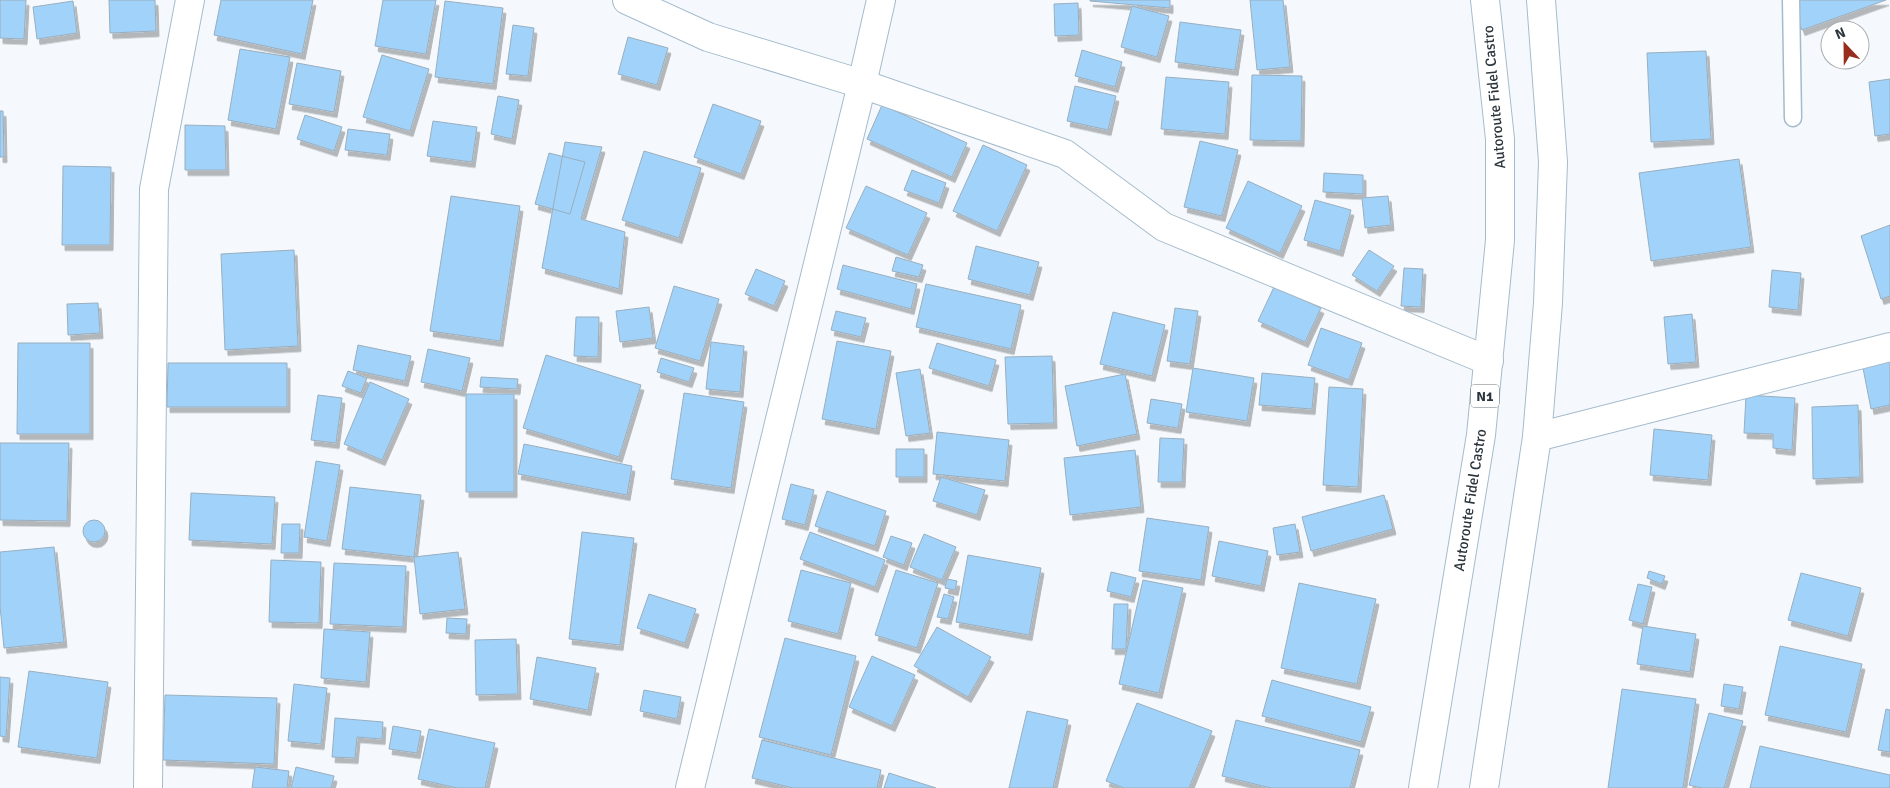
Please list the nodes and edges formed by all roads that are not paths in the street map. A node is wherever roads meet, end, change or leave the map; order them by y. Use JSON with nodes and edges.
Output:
{"nodes":[{"id":1,"x":190,"y":0,"type":"edge"},
{"id":2,"x":627,"y":0,"type":"edge"},
{"id":3,"x":881,"y":0,"type":"edge"},
{"id":4,"x":1484,"y":0,"type":"edge"},
{"id":5,"x":1791,"y":0,"type":"edge"},
{"id":6,"x":1542,"y":1,"type":"edge"},
{"id":7,"x":862,"y":84,"type":"junction"},
{"id":8,"x":1793,"y":118,"type":"dead end"},
{"id":9,"x":1890,"y":347,"type":"edge"},
{"id":10,"x":1489,"y":361,"type":"junction"},
{"id":11,"x":1537,"y":436,"type":"junction"},
{"id":12,"x":148,"y":788,"type":"edge"},
{"id":13,"x":690,"y":788,"type":"edge"},
{"id":14,"x":1423,"y":788,"type":"edge"},
{"id":15,"x":1484,"y":788,"type":"edge"}],
"edges":[{"from":1,"to":12,"type":"main road"},
{"from":2,"to":7,"type":"main road"},
{"from":3,"to":7,"type":"main road"},
{"from":4,"to":10,"type":"main road","name":"Autoroute Fidel Castro","number":"N1"},
{"from":5,"to":8,"type":"lane"},
{"from":6,"to":11,"type":"main road"},
{"from":7,"to":10,"type":"main road"},
{"from":7,"to":13,"type":"main road"},
{"from":9,"to":11,"type":"main road"},
{"from":10,"to":14,"type":"main road","name":"Autoroute Fidel Castro","number":"N1"},
{"from":11,"to":15,"type":"main road"}]}
